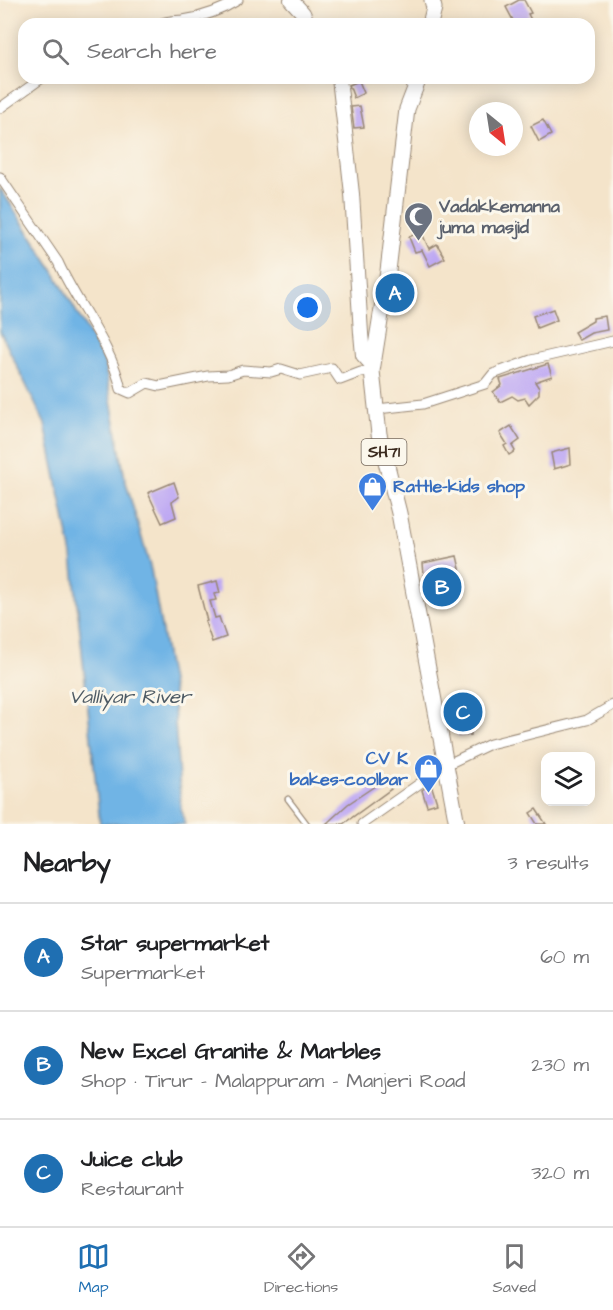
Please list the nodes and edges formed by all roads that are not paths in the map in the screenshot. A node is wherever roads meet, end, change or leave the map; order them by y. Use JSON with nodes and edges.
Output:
{"nodes":[{"id":1,"x":238,"y":0,"type":"edge"},
{"id":2,"x":291,"y":0,"type":"edge"},
{"id":3,"x":432,"y":0,"type":"edge"},
{"id":4,"x":189,"y":18,"type":"edge"},
{"id":5,"x":305,"y":18,"type":"edge"},
{"id":6,"x":432,"y":18,"type":"edge"},
{"id":7,"x":34,"y":84,"type":"edge"},
{"id":8,"x":340,"y":84,"type":"edge"},
{"id":9,"x":417,"y":84,"type":"edge"},
{"id":10,"x":0,"y":108,"type":"edge"},
{"id":11,"x":0,"y":177,"type":"edge"},
{"id":12,"x":613,"y":341,"type":"edge"},
{"id":13,"x":372,"y":368,"type":"junction"},
{"id":14,"x":376,"y":409,"type":"junction"},
{"id":15,"x":613,"y":705,"type":"edge"},
{"id":16,"x":446,"y":765,"type":"junction"},
{"id":17,"x":288,"y":799,"type":"dead end"},
{"id":18,"x":307,"y":824,"type":"edge"},
{"id":19,"x":362,"y":824,"type":"edge"},
{"id":20,"x":457,"y":824,"type":"edge"}],
"edges":[{"from":1,"to":4,"type":"street"},
{"from":2,"to":5,"type":"main road"},
{"from":3,"to":6,"type":"main road"},
{"from":7,"to":10,"type":"street"},
{"from":8,"to":13,"type":"main road"},
{"from":9,"to":13,"type":"main road","number":"SH71"},
{"from":11,"to":13,"type":"street"},
{"from":12,"to":14,"type":"street"},
{"from":13,"to":14,"type":"main road","number":"SH71"},
{"from":14,"to":16,"type":"main road","number":"SH71"},
{"from":15,"to":16,"type":"street"},
{"from":16,"to":19,"type":"street"},
{"from":16,"to":20,"type":"main road","number":"SH71"},
{"from":17,"to":18,"type":"lane"}]}
